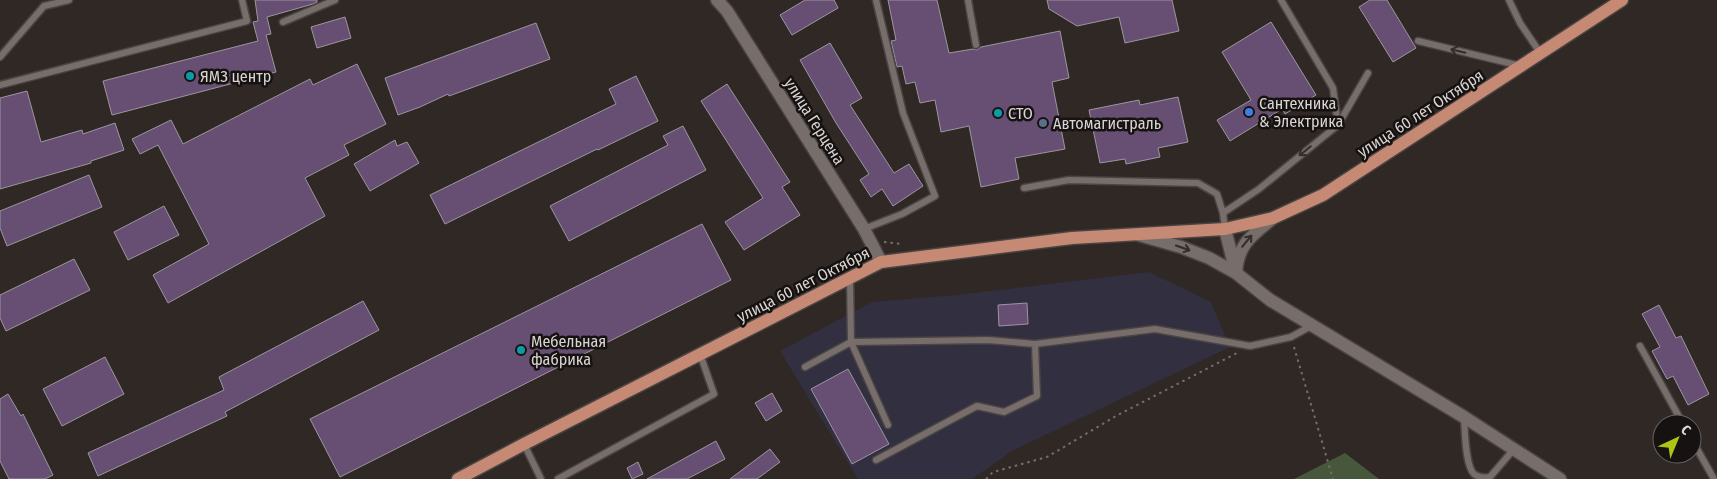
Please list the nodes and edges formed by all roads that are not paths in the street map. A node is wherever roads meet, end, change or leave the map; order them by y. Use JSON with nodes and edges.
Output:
{"nodes":[{"id":1,"x":69,"y":0,"type":"edge"},
{"id":2,"x":242,"y":0,"type":"edge"},
{"id":3,"x":335,"y":0,"type":"edge"},
{"id":4,"x":717,"y":0,"type":"edge"},
{"id":5,"x":876,"y":0,"type":"edge"},
{"id":6,"x":968,"y":0,"type":"edge"},
{"id":7,"x":1281,"y":0,"type":"edge"},
{"id":8,"x":1509,"y":0,"type":"edge"},
{"id":9,"x":1622,"y":0,"type":"edge"},
{"id":10,"x":283,"y":22,"type":"dead end"},
{"id":11,"x":1418,"y":41,"type":"dead end"},
{"id":12,"x":976,"y":45,"type":"dead end"},
{"id":13,"x":1541,"y":54,"type":"junction"},
{"id":14,"x":0,"y":57,"type":"edge"},
{"id":15,"x":1522,"y":66,"type":"junction"},
{"id":16,"x":1368,"y":74,"type":"dead end"},
{"id":17,"x":0,"y":85,"type":"edge"},
{"id":18,"x":1338,"y":125,"type":"junction"},
{"id":19,"x":1024,"y":188,"type":"dead end"},
{"id":20,"x":1223,"y":213,"type":"junction"},
{"id":21,"x":1273,"y":218,"type":"junction"},
{"id":22,"x":868,"y":228,"type":"junction"},
{"id":23,"x":1225,"y":229,"type":"junction"},
{"id":24,"x":1136,"y":234,"type":"junction"},
{"id":25,"x":881,"y":262,"type":"junction"},
{"id":26,"x":1236,"y":274,"type":"junction"},
{"id":27,"x":850,"y":278,"type":"junction"},
{"id":28,"x":1311,"y":326,"type":"junction"},
{"id":29,"x":851,"y":342,"type":"junction"},
{"id":30,"x":1036,"y":344,"type":"junction"},
{"id":31,"x":1640,"y":346,"type":"dead end"},
{"id":32,"x":700,"y":354,"type":"junction"},
{"id":33,"x":805,"y":367,"type":"dead end"},
{"id":34,"x":1677,"y":414,"type":"edge"},
{"id":35,"x":1464,"y":417,"type":"junction"},
{"id":36,"x":888,"y":425,"type":"dead end"},
{"id":37,"x":524,"y":444,"type":"junction"},
{"id":38,"x":1514,"y":449,"type":"junction"},
{"id":39,"x":1702,"y":458,"type":"edge"},
{"id":40,"x":876,"y":460,"type":"dead end"},
{"id":41,"x":458,"y":479,"type":"edge"},
{"id":42,"x":541,"y":479,"type":"edge"},
{"id":43,"x":558,"y":479,"type":"edge"},
{"id":44,"x":1560,"y":479,"type":"edge"},
{"id":45,"x":1714,"y":479,"type":"edge"}],
"edges":[{"from":1,"to":14,"type":"lane"},
{"from":2,"to":17,"type":"lane"},
{"from":3,"to":10,"type":"lane"},
{"from":4,"to":22,"type":"street","name":"улица Герцена"},
{"from":5,"to":22,"type":"lane"},
{"from":6,"to":12,"type":"lane"},
{"from":7,"to":18,"type":"lane"},
{"from":8,"to":13,"type":"lane"},
{"from":9,"to":13,"type":"main road","name":"улица 60 лет Октября"},
{"from":15,"to":11,"type":"lane","one_way":true},
{"from":13,"to":15,"type":"main road","name":"улица 60 лет Октября"},
{"from":15,"to":21,"type":"main road","name":"улица 60 лет Октября"},
{"from":16,"to":18,"type":"lane"},
{"from":18,"to":20,"type":"lane","one_way":true},
{"from":19,"to":20,"type":"lane"},
{"from":20,"to":23,"type":"lane"},
{"from":21,"to":23,"type":"main road","name":"улица 60 лет Октября"},
{"from":26,"to":21,"type":"street","one_way":true},
{"from":22,"to":25,"type":"street","name":"улица Герцена"},
{"from":23,"to":24,"type":"main road","name":"улица 60 лет Октября"},
{"from":23,"to":26,"type":"street"},
{"from":24,"to":25,"type":"main road","name":"улица 60 лет Октября"},
{"from":24,"to":26,"type":"street","one_way":true},
{"from":25,"to":27,"type":"main road","name":"улица 60 лет Октября"},
{"from":26,"to":28,"type":"street"},
{"from":27,"to":29,"type":"lane"},
{"from":27,"to":32,"type":"main road","name":"улица 60 лет Октября"},
{"from":28,"to":30,"type":"lane"},
{"from":28,"to":35,"type":"street"},
{"from":29,"to":30,"type":"lane"},
{"from":29,"to":33,"type":"lane"},
{"from":29,"to":36,"type":"lane"},
{"from":30,"to":40,"type":"lane"},
{"from":31,"to":34,"type":"lane"},
{"from":32,"to":37,"type":"main road","name":"улица 60 лет Октября"},
{"from":32,"to":43,"type":"lane"},
{"from":35,"to":38,"type":"street"},
{"from":35,"to":38,"type":"lane"},
{"from":37,"to":41,"type":"main road","name":"улица 60 лет Октября"},
{"from":37,"to":42,"type":"lane"},
{"from":38,"to":44,"type":"street"},
{"from":39,"to":45,"type":"lane"}]}
